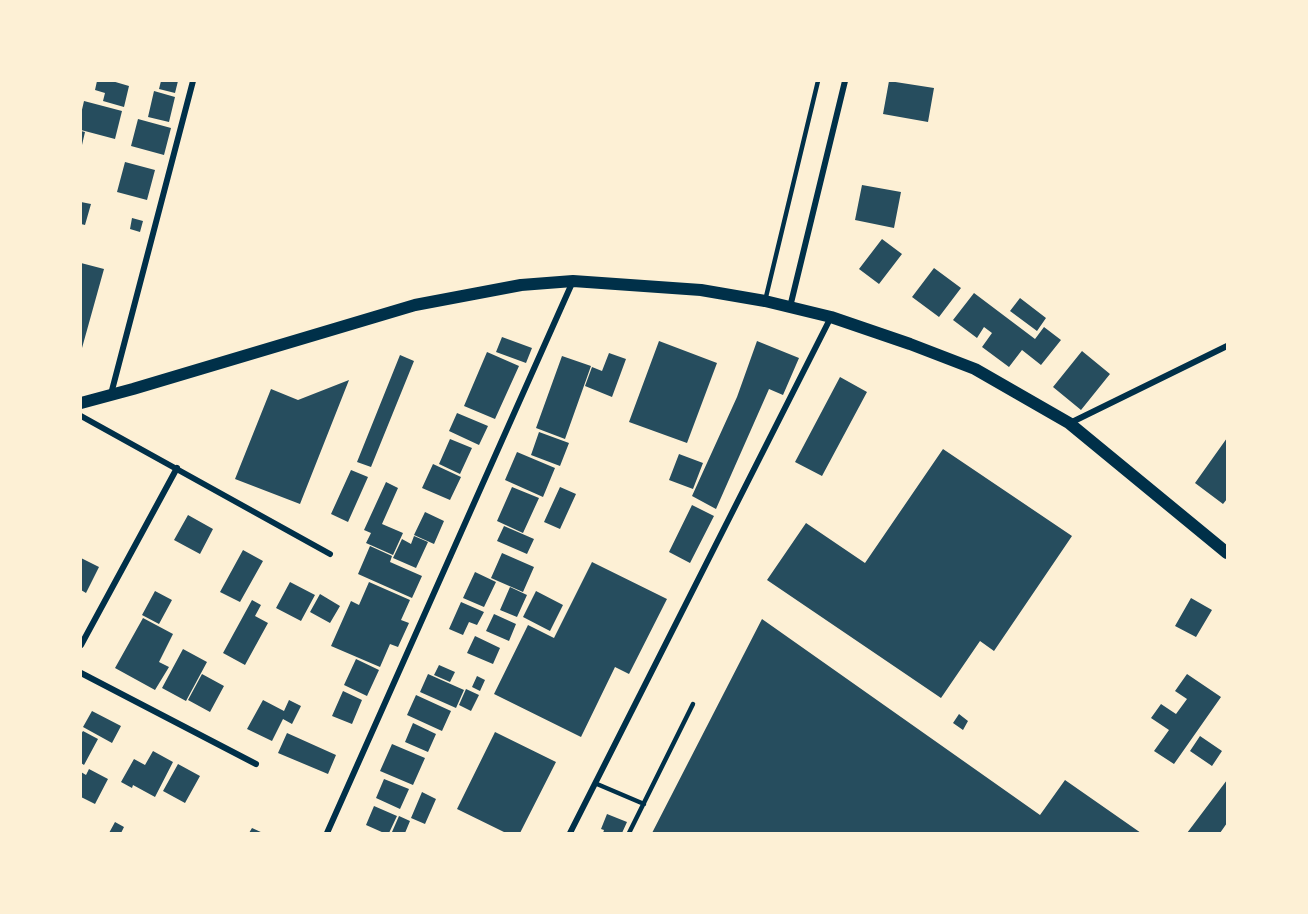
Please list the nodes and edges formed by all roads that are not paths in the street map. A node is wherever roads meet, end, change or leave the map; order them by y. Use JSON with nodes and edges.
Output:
{"nodes":[{"id":1,"x":193,"y":81,"type":"edge"},
{"id":2,"x":818,"y":81,"type":"edge"},
{"id":3,"x":845,"y":81,"type":"edge"},
{"id":4,"x":573,"y":281,"type":"junction"},
{"id":5,"x":765,"y":301,"type":"junction"},
{"id":6,"x":790,"y":307,"type":"junction"},
{"id":7,"x":831,"y":317,"type":"junction"},
{"id":8,"x":1227,"y":346,"type":"edge"},
{"id":9,"x":110,"y":395,"type":"junction"},
{"id":10,"x":81,"y":403,"type":"edge"},
{"id":11,"x":81,"y":416,"type":"edge"},
{"id":12,"x":1069,"y":423,"type":"junction"},
{"id":13,"x":177,"y":468,"type":"junction"},
{"id":14,"x":1227,"y":553,"type":"edge"},
{"id":15,"x":330,"y":554,"type":"dead end"},
{"id":16,"x":81,"y":645,"type":"edge"},
{"id":17,"x":81,"y":673,"type":"edge"},
{"id":18,"x":693,"y":704,"type":"dead end"},
{"id":19,"x":256,"y":764,"type":"dead end"},
{"id":20,"x":597,"y":784,"type":"junction"},
{"id":21,"x":644,"y":804,"type":"junction"},
{"id":22,"x":327,"y":833,"type":"edge"},
{"id":23,"x":570,"y":833,"type":"edge"},
{"id":24,"x":629,"y":833,"type":"edge"}],
"edges":[{"from":1,"to":9,"type":"street"},
{"from":2,"to":5,"type":"lane"},
{"from":3,"to":6,"type":"street"},
{"from":4,"to":5,"type":"main road"},
{"from":4,"to":9,"type":"main road"},
{"from":4,"to":22,"type":"street"},
{"from":5,"to":6,"type":"main road"},
{"from":6,"to":7,"type":"main road"},
{"from":7,"to":12,"type":"main road"},
{"from":7,"to":20,"type":"street"},
{"from":8,"to":12,"type":"street"},
{"from":9,"to":10,"type":"main road"},
{"from":11,"to":13,"type":"street"},
{"from":12,"to":14,"type":"main road"},
{"from":13,"to":15,"type":"street"},
{"from":13,"to":16,"type":"street"},
{"from":17,"to":19,"type":"street"},
{"from":18,"to":21,"type":"lane"},
{"from":20,"to":21,"type":"lane"},
{"from":20,"to":23,"type":"street"},
{"from":21,"to":24,"type":"lane"}]}
